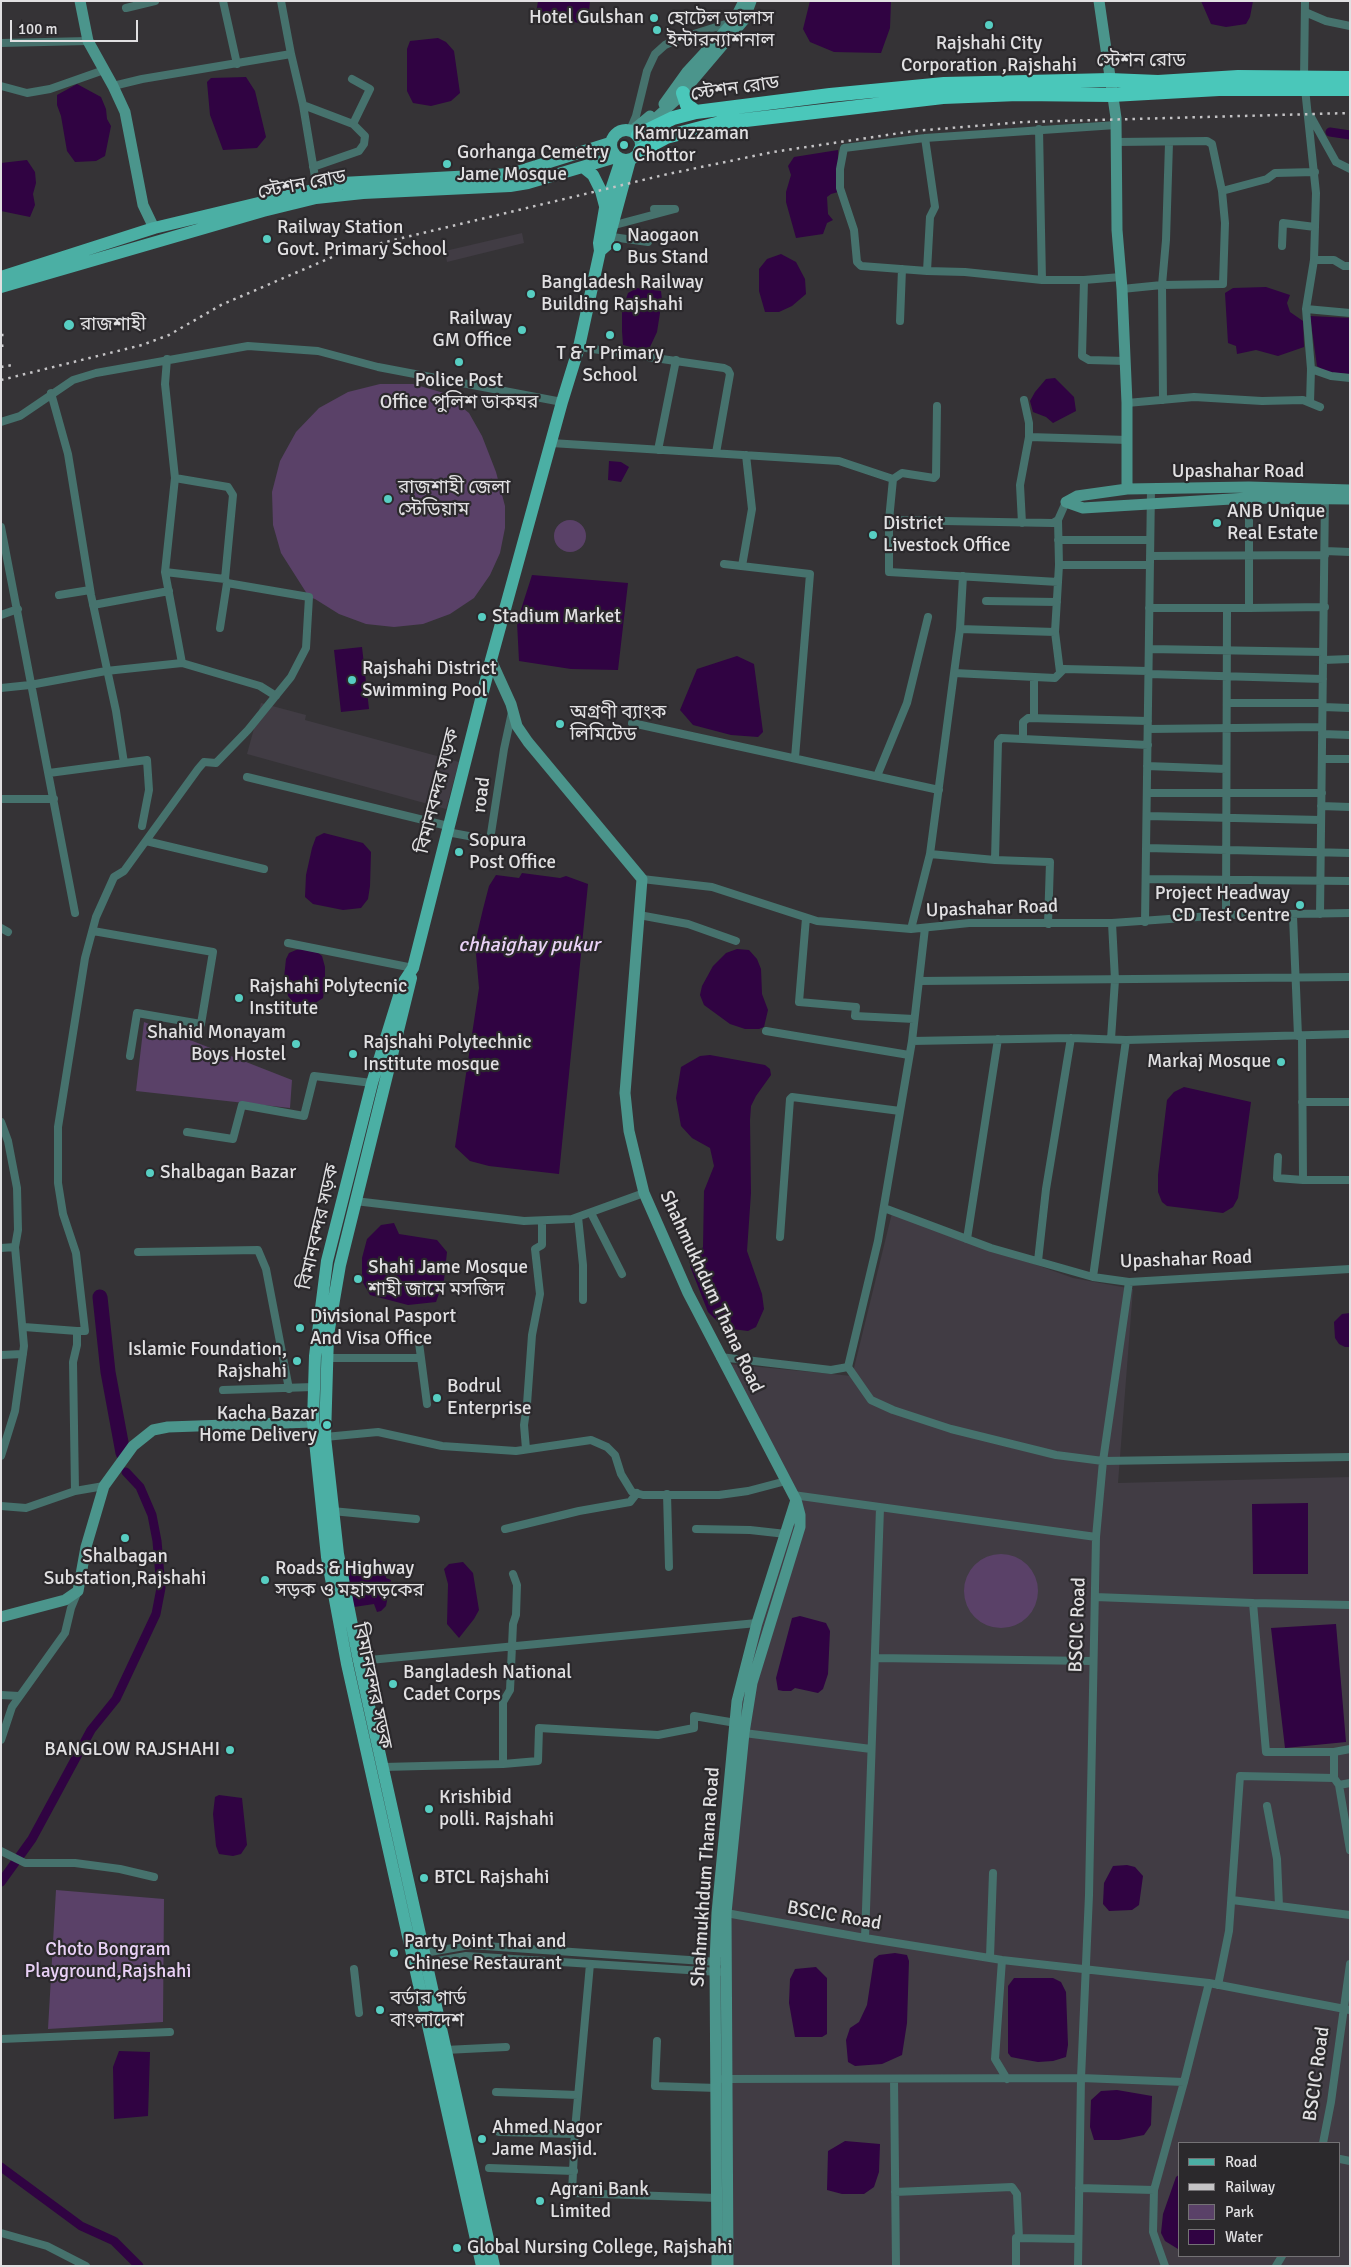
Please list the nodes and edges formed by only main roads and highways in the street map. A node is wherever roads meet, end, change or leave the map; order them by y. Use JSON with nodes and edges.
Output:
{"nodes":[{"id":1,"x":80,"y":1,"type":"edge"},
{"id":2,"x":744,"y":1,"type":"edge"},
{"id":3,"x":751,"y":1,"type":"edge"},
{"id":4,"x":1099,"y":1,"type":"edge"},
{"id":5,"x":739,"y":21,"type":"junction"},
{"id":6,"x":1350,"y":78,"type":"edge"},
{"id":7,"x":1110,"y":80,"type":"junction"},
{"id":8,"x":1305,"y":83,"type":"junction"},
{"id":9,"x":1350,"y":88,"type":"edge"},
{"id":10,"x":683,"y":93,"type":"junction"},
{"id":11,"x":1112,"y":95,"type":"junction"},
{"id":12,"x":696,"y":112,"type":"junction"},
{"id":13,"x":634,"y":133,"type":"junction"},
{"id":14,"x":610,"y":144,"type":"junction"},
{"id":15,"x":627,"y":157,"type":"junction"},
{"id":16,"x":583,"y":167,"type":"junction"},
{"id":17,"x":605,"y":208,"type":"junction"},
{"id":18,"x":154,"y":228,"type":"junction"},
{"id":19,"x":606,"y":231,"type":"junction"},
{"id":20,"x":1,"y":277,"type":"edge"},
{"id":21,"x":1,"y":287,"type":"edge"},
{"id":22,"x":1127,"y":489,"type":"junction"},
{"id":23,"x":1350,"y":490,"type":"edge"},
{"id":24,"x":1249,"y":492,"type":"junction"},
{"id":25,"x":1325,"y":495,"type":"junction"},
{"id":26,"x":1350,"y":499,"type":"edge"},
{"id":27,"x":491,"y":660,"type":"junction"},
{"id":28,"x":413,"y":968,"type":"junction"},
{"id":29,"x":313,"y":1422,"type":"junction"},
{"id":30,"x":795,"y":1498,"type":"junction"},
{"id":31,"x":1,"y":1617,"type":"edge"},
{"id":32,"x":405,"y":1895,"type":"junction"},
{"id":33,"x":720,"y":1967,"type":"junction"},
{"id":34,"x":720,"y":2082,"type":"junction"},
{"id":35,"x":482,"y":2266,"type":"edge"},
{"id":36,"x":494,"y":2266,"type":"edge"},
{"id":37,"x":717,"y":2266,"type":"edge"},
{"id":38,"x":728,"y":2266,"type":"edge"}],
"edges":[{"from":1,"to":18,"type":"main road"},
{"from":2,"to":5,"type":"main road"},
{"from":3,"to":5,"type":"main road"},
{"from":4,"to":7,"type":"main road"},
{"from":5,"to":10,"type":"main road"},
{"from":5,"to":13,"type":"main road"},
{"from":6,"to":8,"type":"highway","name":"স্টেশন রোড"},
{"from":7,"to":8,"type":"highway","name":"স্টেশন রোড"},
{"from":7,"to":11,"type":"main road"},
{"from":7,"to":12,"type":"highway","name":"স্টেশন রোড"},
{"from":8,"to":9,"type":"highway","name":"স্টেশন রোড"},
{"from":8,"to":11,"type":"highway","name":"স্টেশন রোড"},
{"from":10,"to":12,"type":"highway"},
{"from":10,"to":13,"type":"main road"},
{"from":11,"to":15,"type":"highway","name":"স্টেশন রোড"},
{"from":11,"to":22,"type":"main road"},
{"from":12,"to":13,"type":"highway","name":"স্টেশন রোড"},
{"from":13,"to":14,"type":"main road"},
{"from":13,"to":15,"type":"main road"},
{"from":14,"to":15,"type":"main road"},
{"from":14,"to":18,"type":"main road","name":"স্টেশন রোড"},
{"from":15,"to":16,"type":"main road","name":"স্টেশন রোড"},
{"from":15,"to":17,"type":"main road"},
{"from":15,"to":19,"type":"main road"},
{"from":16,"to":17,"type":"main road"},
{"from":16,"to":21,"type":"main road","name":"স্টেশন রোড"},
{"from":17,"to":19,"type":"main road"},
{"from":18,"to":20,"type":"main road","name":"স্টেশন রোড"},
{"from":19,"to":27,"type":"main road","name":"বিমানবন্দর সড়ক"},
{"from":22,"to":24,"type":"main road","name":"Upashahar Road"},
{"from":22,"to":24,"type":"main road","name":"Upashahar Road"},
{"from":23,"to":25,"type":"main road","name":"Upashahar Road"},
{"from":24,"to":25,"type":"main road","name":"Upashahar Road"},
{"from":25,"to":26,"type":"main road"},
{"from":27,"to":28,"type":"main road","name":"বিমানবন্দর সড়ক"},
{"from":27,"to":30,"type":"main road","name":"Shahmukhdum Thana Road"},
{"from":28,"to":29,"type":"main road","name":"বিমানবন্দর সড়ক"},
{"from":28,"to":32,"type":"main road","name":"বিমানবন্দর সড়ক"},
{"from":29,"to":31,"type":"main road"},
{"from":29,"to":32,"type":"main road","name":"বিমানবন্দর সড়ক"},
{"from":30,"to":33,"type":"main road","name":"Shahmukhdum Thana Road"},
{"from":30,"to":33,"type":"main road","name":"Shahmukhdum Thana Road"},
{"from":32,"to":35,"type":"main road","name":"বিমানবন্দর সড়ক"},
{"from":32,"to":36,"type":"main road","name":"বিমানবন্দর সড়ক"},
{"from":33,"to":34,"type":"main road","name":"Shahmukhdum Thana Road"},
{"from":34,"to":37,"type":"main road","name":"Shahmukhdum Thana Road"},
{"from":34,"to":38,"type":"main road","name":"Shahmukhdum Thana Road"}]}
